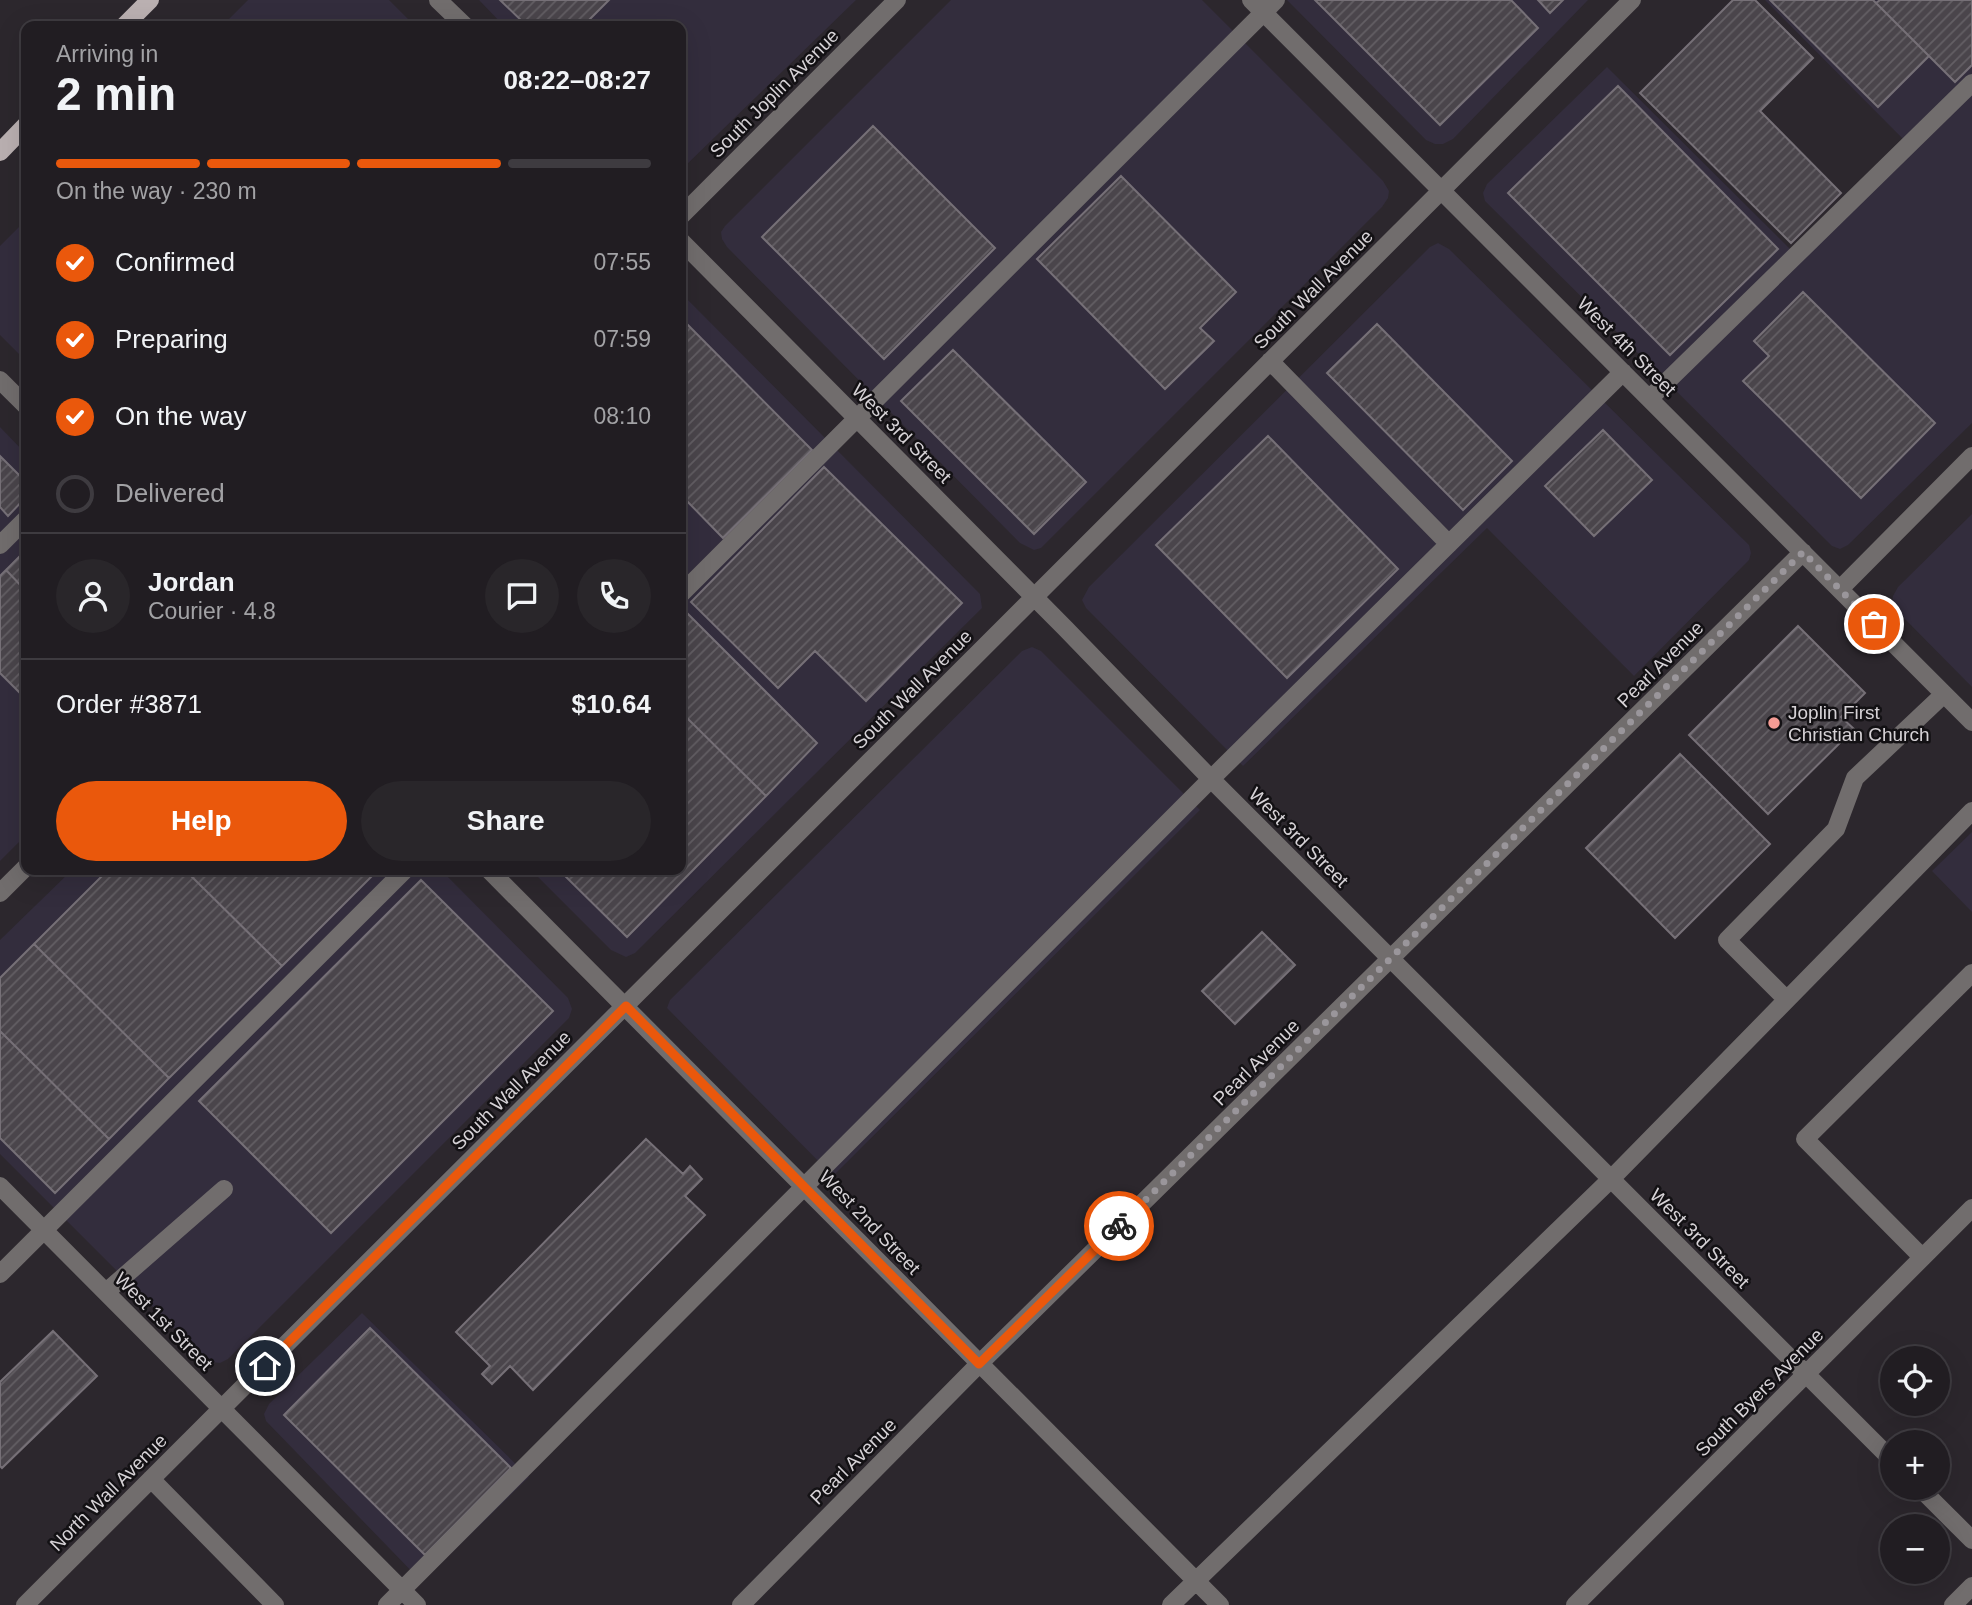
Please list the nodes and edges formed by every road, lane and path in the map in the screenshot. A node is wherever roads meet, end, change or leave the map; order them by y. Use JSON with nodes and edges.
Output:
{"nodes":[{"id":1,"x":150,"y":0,"type":"edge"},
{"id":2,"x":438,"y":0,"type":"edge"},
{"id":3,"x":897,"y":0,"type":"edge"},
{"id":4,"x":1632,"y":0,"type":"edge"},
{"id":5,"x":1264,"y":4,"type":"edge"},
{"id":6,"x":129,"y":21,"type":"edge"},
{"id":7,"x":460,"y":21,"type":"edge"},
{"id":8,"x":1972,"y":83,"type":"edge"},
{"id":9,"x":21,"y":130,"type":"edge"},
{"id":10,"x":0,"y":152,"type":"edge"},
{"id":11,"x":1442,"y":191,"type":"junction"},
{"id":12,"x":686,"y":211,"type":"edge"},
{"id":13,"x":686,"y":246,"type":"edge"},
{"id":14,"x":1270,"y":361,"type":"junction"},
{"id":15,"x":1623,"y":372,"type":"junction"},
{"id":16,"x":0,"y":380,"type":"edge"},
{"id":17,"x":1650,"y":398,"type":"junction"},
{"id":18,"x":21,"y":401,"type":"edge"},
{"id":19,"x":857,"y":418,"type":"junction"},
{"id":20,"x":1972,"y":456,"type":"edge"},
{"id":21,"x":21,"y":524,"type":"edge"},
{"id":22,"x":1449,"y":544,"type":"junction"},
{"id":23,"x":0,"y":545,"type":"edge"},
{"id":24,"x":1803,"y":552,"type":"junction"},
{"id":25,"x":686,"y":589,"type":"edge"},
{"id":26,"x":1840,"y":589,"type":"junction"},
{"id":27,"x":1034,"y":596,"type":"junction"},
{"id":28,"x":1944,"y":694,"type":"junction"},
{"id":29,"x":1972,"y":722,"type":"edge"},
{"id":30,"x":1211,"y":779,"type":"junction"},
{"id":31,"x":1972,"y":811,"type":"edge"},
{"id":32,"x":21,"y":872,"type":"edge"},
{"id":33,"x":400,"y":875,"type":"edge"},
{"id":34,"x":494,"y":875,"type":"edge"},
{"id":35,"x":0,"y":893,"type":"edge"},
{"id":36,"x":1390,"y":959,"type":"junction"},
{"id":37,"x":1972,"y":972,"type":"edge"},
{"id":38,"x":1786,"y":999,"type":"junction"},
{"id":39,"x":626,"y":1006,"type":"junction"},
{"id":40,"x":1611,"y":1179,"type":"junction"},
{"id":41,"x":0,"y":1186,"type":"edge"},
{"id":42,"x":806,"y":1186,"type":"junction"},
{"id":43,"x":224,"y":1189,"type":"dead end"},
{"id":44,"x":1972,"y":1208,"type":"edge"},
{"id":45,"x":44,"y":1230,"type":"junction"},
{"id":46,"x":1922,"y":1257,"type":"junction"},
{"id":47,"x":0,"y":1274,"type":"edge"},
{"id":48,"x":106,"y":1292,"type":"junction"},
{"id":49,"x":979,"y":1364,"type":"junction"},
{"id":50,"x":1806,"y":1374,"type":"junction"},
{"id":51,"x":222,"y":1409,"type":"junction"},
{"id":52,"x":1880,"y":1448,"type":"edge"},
{"id":53,"x":151,"y":1479,"type":"junction"},
{"id":54,"x":1932,"y":1500,"type":"edge"},
{"id":55,"x":1972,"y":1540,"type":"edge"},
{"id":56,"x":1195,"y":1580,"type":"junction"},
{"id":57,"x":1972,"y":1586,"type":"edge"},
{"id":58,"x":402,"y":1590,"type":"junction"},
{"id":59,"x":25,"y":1605,"type":"edge"},
{"id":60,"x":275,"y":1605,"type":"edge"},
{"id":61,"x":387,"y":1605,"type":"edge"},
{"id":62,"x":416,"y":1605,"type":"edge"},
{"id":63,"x":741,"y":1605,"type":"edge"},
{"id":64,"x":1171,"y":1605,"type":"edge"},
{"id":65,"x":1220,"y":1605,"type":"edge"},
{"id":66,"x":1575,"y":1605,"type":"edge"},
{"id":67,"x":1953,"y":1605,"type":"edge"}],
"edges":[{"from":1,"to":6,"type":"main road"},
{"from":2,"to":7,"type":"street"},
{"from":3,"to":12,"type":"street","name":"South Joplin Avenue"},
{"from":4,"to":11,"type":"street","name":"South Wall Avenue"},
{"from":5,"to":11,"type":"street","name":"West 4th Street"},
{"from":5,"to":19,"type":"street"},
{"from":8,"to":17,"type":"street"},
{"from":9,"to":10,"type":"main road"},
{"from":11,"to":14,"type":"street","name":"South Wall Avenue"},
{"from":11,"to":15,"type":"street","name":"West 4th Street"},
{"from":13,"to":19,"type":"street","name":"West 3rd Street"},
{"from":14,"to":22,"type":"street"},
{"from":14,"to":27,"type":"street","name":"South Wall Avenue"},
{"from":15,"to":17,"type":"street","name":"West 4th Street"},
{"from":15,"to":22,"type":"street"},
{"from":16,"to":18,"type":"street"},
{"from":17,"to":24,"type":"street","name":"West 4th Street"},
{"from":19,"to":25,"type":"street"},
{"from":19,"to":27,"type":"street","name":"West 3rd Street"},
{"from":20,"to":26,"type":"street"},
{"from":21,"to":23,"type":"street"},
{"from":22,"to":30,"type":"street"},
{"from":24,"to":26,"type":"street","name":"West 4th Street"},
{"from":24,"to":36,"type":"street","name":"Pearl Avenue"},
{"from":26,"to":28,"type":"street","name":"West 4th Street"},
{"from":27,"to":30,"type":"street","name":"West 3rd Street"},
{"from":27,"to":39,"type":"street","name":"South Wall Avenue"},
{"from":28,"to":29,"type":"street","name":"West 4th Street"},
{"from":28,"to":38,"type":"street"},
{"from":30,"to":36,"type":"street","name":"West 3rd Street"},
{"from":30,"to":42,"type":"street"},
{"from":31,"to":38,"type":"street"},
{"from":32,"to":35,"type":"street"},
{"from":33,"to":45,"type":"street"},
{"from":34,"to":39,"type":"street","name":"West 2nd Street"},
{"from":36,"to":40,"type":"street","name":"West 3rd Street"},
{"from":36,"to":49,"type":"street","name":"Pearl Avenue"},
{"from":37,"to":46,"type":"street"},
{"from":38,"to":40,"type":"street"},
{"from":39,"to":42,"type":"street","name":"West 2nd Street"},
{"from":39,"to":51,"type":"street","name":"South Wall Avenue"},
{"from":40,"to":50,"type":"street","name":"West 3rd Street"},
{"from":40,"to":56,"type":"street"},
{"from":41,"to":45,"type":"street","name":"West 1st Street"},
{"from":42,"to":49,"type":"street","name":"West 2nd Street"},
{"from":42,"to":58,"type":"street"},
{"from":43,"to":48,"type":"street"},
{"from":44,"to":46,"type":"street","name":"South Byers Avenue"},
{"from":45,"to":47,"type":"street"},
{"from":45,"to":48,"type":"street","name":"West 1st Street"},
{"from":46,"to":50,"type":"street","name":"South Byers Avenue"},
{"from":48,"to":51,"type":"street","name":"West 1st Street"},
{"from":49,"to":56,"type":"street","name":"West 2nd Street"},
{"from":49,"to":63,"type":"street","name":"Pearl Avenue"},
{"from":50,"to":52,"type":"street","name":"West 3rd Street"},
{"from":50,"to":66,"type":"street","name":"South Byers Avenue"},
{"from":51,"to":53,"type":"street","name":"North Wall Avenue"},
{"from":51,"to":58,"type":"street","name":"West 1st Street"},
{"from":53,"to":59,"type":"street","name":"North Wall Avenue"},
{"from":53,"to":60,"type":"street"},
{"from":54,"to":55,"type":"street"},
{"from":56,"to":64,"type":"street"},
{"from":56,"to":65,"type":"street","name":"West 2nd Street"},
{"from":57,"to":67,"type":"street"},
{"from":58,"to":61,"type":"street"},
{"from":58,"to":62,"type":"street","name":"West 1st Street"}]}
